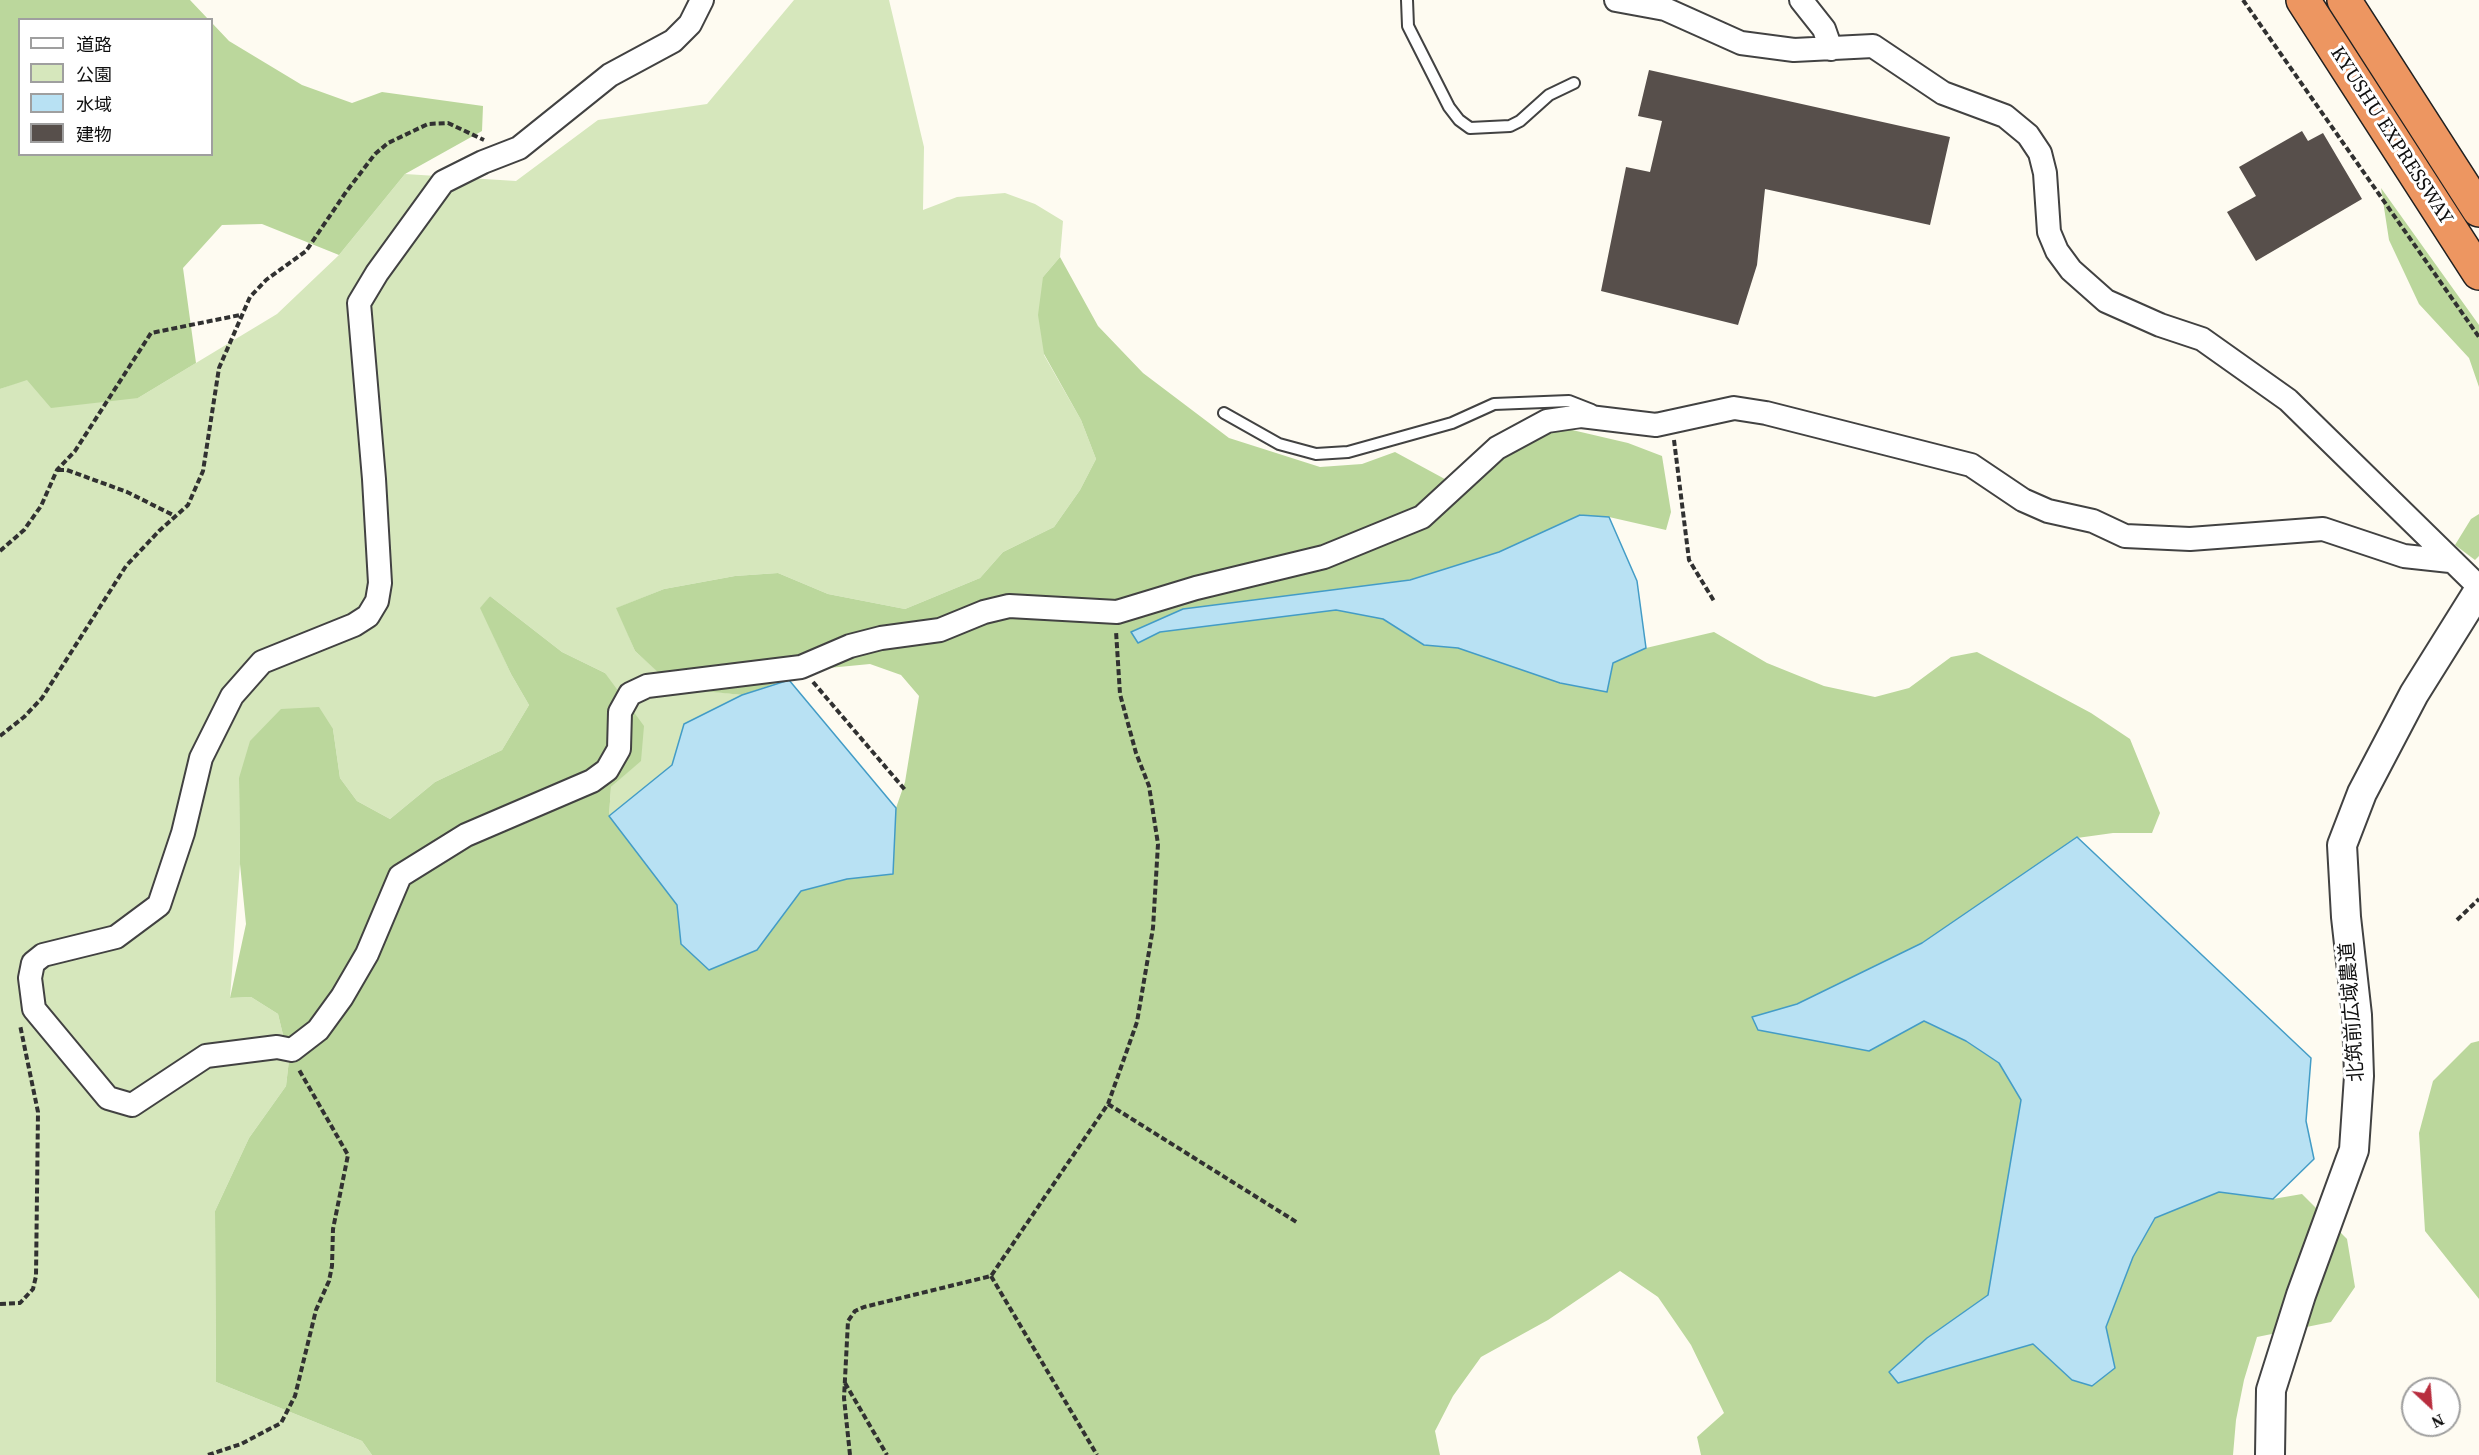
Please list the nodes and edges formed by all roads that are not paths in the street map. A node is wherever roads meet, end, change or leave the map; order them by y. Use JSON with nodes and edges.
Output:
{"nodes":[{"id":1,"x":702,"y":0,"type":"edge"},
{"id":2,"x":1407,"y":0,"type":"edge"},
{"id":3,"x":1616,"y":0,"type":"edge"},
{"id":4,"x":1801,"y":0,"type":"edge"},
{"id":5,"x":2303,"y":0,"type":"edge"},
{"id":6,"x":2344,"y":0,"type":"edge"},
{"id":7,"x":1832,"y":49,"type":"junction"},
{"id":8,"x":1574,"y":83,"type":"dead end"},
{"id":9,"x":2479,"y":210,"type":"edge"},
{"id":10,"x":2479,"y":273,"type":"edge"},
{"id":11,"x":1224,"y":413,"type":"dead end"},
{"id":12,"x":1596,"y":418,"type":"junction"},
{"id":13,"x":2450,"y":561,"type":"junction"},
{"id":14,"x":2479,"y":588,"type":"edge"},
{"id":15,"x":2270,"y":1455,"type":"edge"}],
"edges":[{"from":1,"to":12,"type":"street"},
{"from":2,"to":8,"type":"lane"},
{"from":3,"to":7,"type":"street"},
{"from":4,"to":7,"type":"street"},
{"from":5,"to":10,"type":"highway","name":"KYUSHU EXPRESSWAY"},
{"from":6,"to":9,"type":"highway","name":"KYUSHU EXPRESSWAY"},
{"from":7,"to":13,"type":"street"},
{"from":11,"to":12,"type":"lane"},
{"from":12,"to":13,"type":"street"},
{"from":13,"to":14,"type":"street"},
{"from":14,"to":15,"type":"street","name":"北筑前広域農道"}]}
